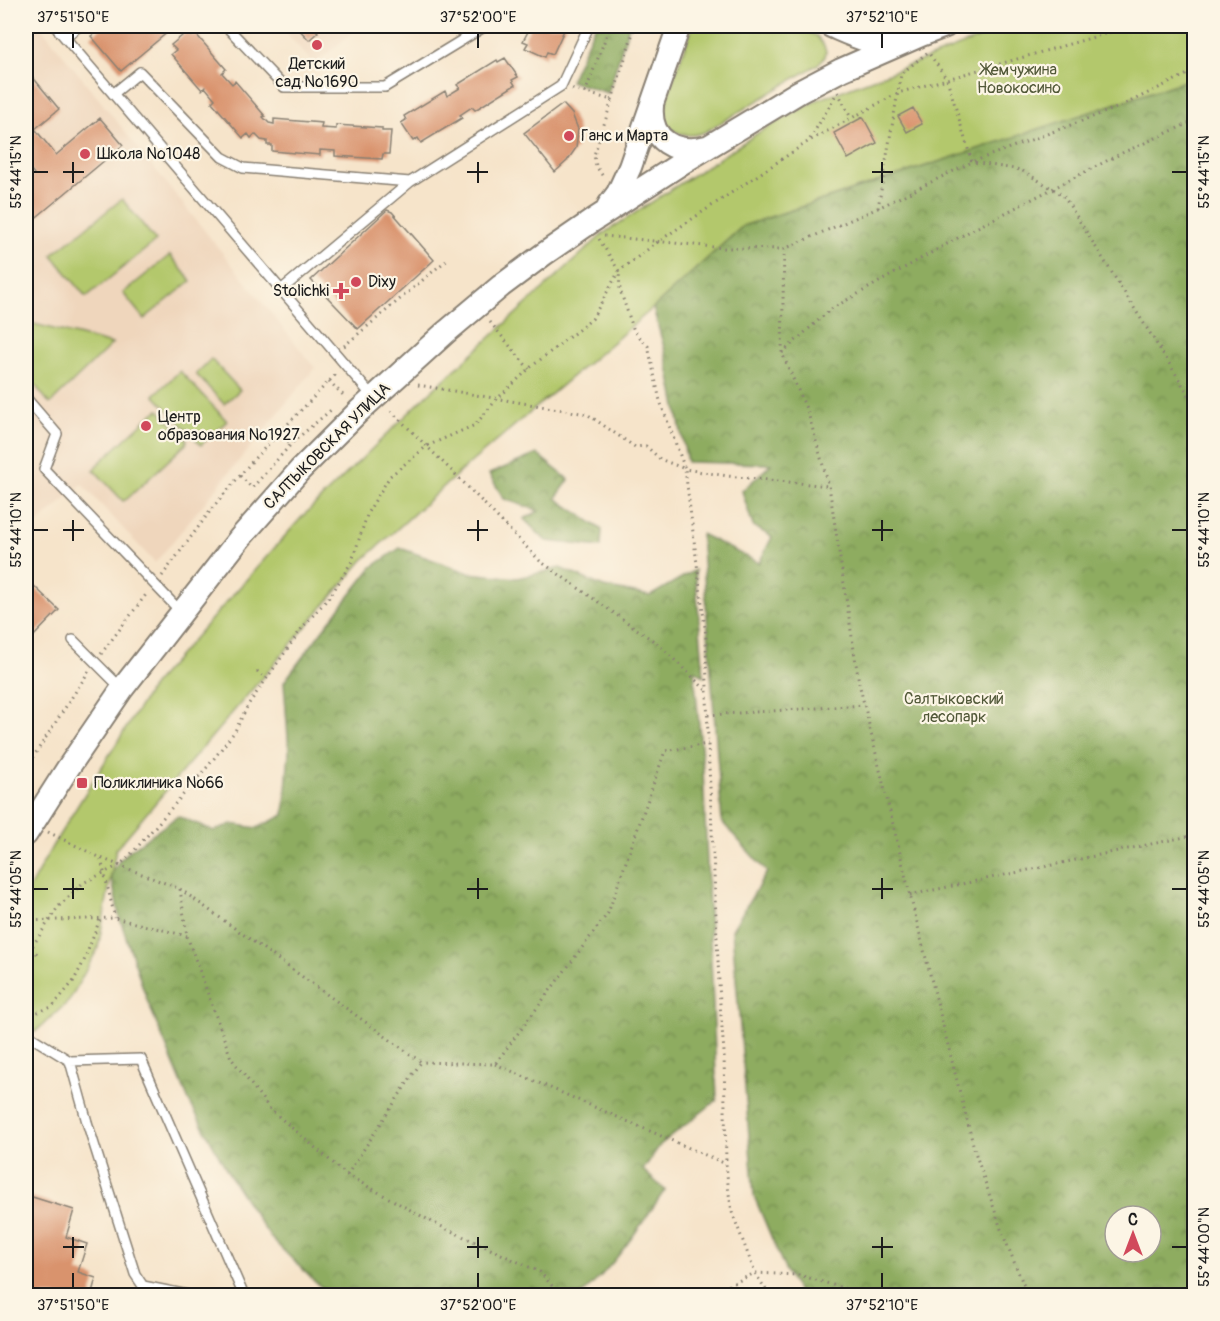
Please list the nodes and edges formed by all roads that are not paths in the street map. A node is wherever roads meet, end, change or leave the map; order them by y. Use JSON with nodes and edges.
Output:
{"nodes":[{"id":1,"x":55,"y":26,"type":"edge"},
{"id":2,"x":80,"y":26,"type":"edge"},
{"id":3,"x":226,"y":26,"type":"edge"},
{"id":4,"x":483,"y":26,"type":"edge"},
{"id":5,"x":589,"y":26,"type":"edge"},
{"id":6,"x":679,"y":26,"type":"edge"},
{"id":7,"x":826,"y":26,"type":"edge"},
{"id":8,"x":831,"y":26,"type":"edge"},
{"id":9,"x":945,"y":26,"type":"edge"},
{"id":10,"x":921,"y":34,"type":"junction"},
{"id":11,"x":65,"y":37,"type":"junction"},
{"id":12,"x":657,"y":85,"type":"junction"},
{"id":13,"x":799,"y":92,"type":"junction"},
{"id":14,"x":113,"y":94,"type":"junction"},
{"id":15,"x":714,"y":145,"type":"junction"},
{"id":16,"x":410,"y":182,"type":"junction"},
{"id":17,"x":592,"y":220,"type":"junction"},
{"id":18,"x":281,"y":290,"type":"junction"},
{"id":19,"x":26,"y":398,"type":"edge"},
{"id":20,"x":376,"y":398,"type":"junction"},
{"id":21,"x":181,"y":612,"type":"junction"},
{"id":22,"x":73,"y":640,"type":"dead end"},
{"id":23,"x":122,"y":689,"type":"junction"},
{"id":24,"x":34,"y":821,"type":"edge"},
{"id":25,"x":26,"y":1034,"type":"edge"},
{"id":26,"x":70,"y":1061,"type":"junction"},
{"id":27,"x":193,"y":1296,"type":"edge"},
{"id":28,"x":244,"y":1296,"type":"edge"}],
"edges":[{"from":1,"to":11,"type":"lane"},
{"from":2,"to":11,"type":"lane"},
{"from":3,"to":4,"type":"lane"},
{"from":5,"to":16,"type":"lane"},
{"from":6,"to":12,"type":"street"},
{"from":7,"to":13,"type":"street"},
{"from":8,"to":10,"type":"street"},
{"from":9,"to":10,"type":"street","name":"САЛТЫКОВСКАЯ УЛИЦА"},
{"from":10,"to":13,"type":"street","name":"САЛТЫКОВСКАЯ УЛИЦА"},
{"from":11,"to":14,"type":"lane"},
{"from":12,"to":15,"type":"street","name":"САЛТЫКОВСКАЯ УЛИЦА"},
{"from":12,"to":17,"type":"street"},
{"from":13,"to":15,"type":"street","name":"САЛТЫКОВСКАЯ УЛИЦА"},
{"from":14,"to":16,"type":"lane"},
{"from":14,"to":18,"type":"lane"},
{"from":15,"to":17,"type":"street","name":"САЛТЫКОВСКАЯ УЛИЦА"},
{"from":16,"to":18,"type":"lane"},
{"from":17,"to":20,"type":"street","name":"САЛТЫКОВСКАЯ УЛИЦА"},
{"from":18,"to":20,"type":"lane"},
{"from":19,"to":21,"type":"lane"},
{"from":20,"to":21,"type":"street","name":"САЛТЫКОВСКАЯ УЛИЦА"},
{"from":21,"to":23,"type":"street","name":"САЛТЫКОВСКАЯ УЛИЦА"},
{"from":22,"to":23,"type":"lane"},
{"from":23,"to":24,"type":"street","name":"САЛТЫКОВСКАЯ УЛИЦА"},
{"from":25,"to":26,"type":"lane"},
{"from":26,"to":27,"type":"lane"},
{"from":26,"to":28,"type":"lane"}]}
